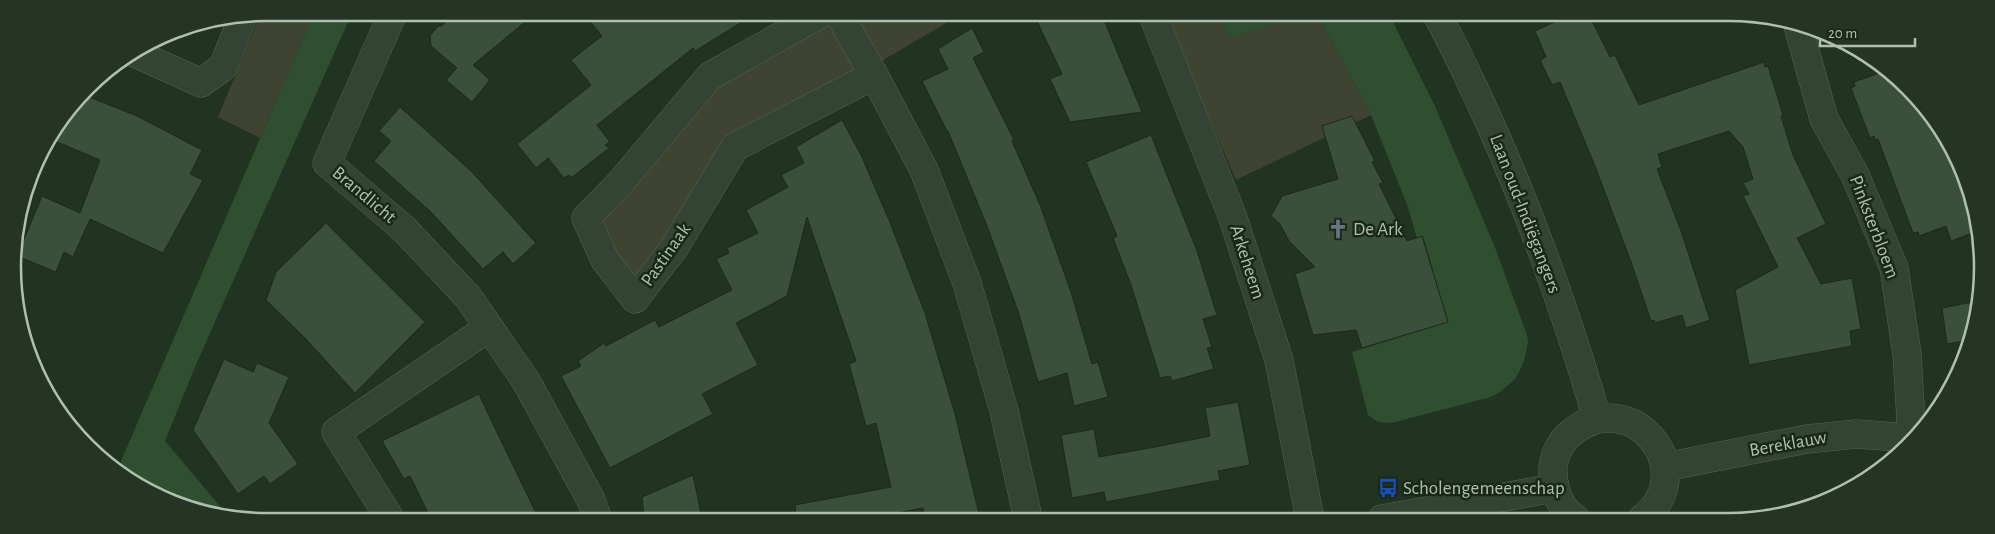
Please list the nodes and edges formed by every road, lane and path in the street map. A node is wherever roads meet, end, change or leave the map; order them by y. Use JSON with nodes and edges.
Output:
{"nodes":[{"id":1,"x":390,"y":21,"type":"edge"},
{"id":2,"x":808,"y":21,"type":"edge"},
{"id":3,"x":843,"y":21,"type":"edge"},
{"id":4,"x":1155,"y":21,"type":"edge"},
{"id":5,"x":1441,"y":21,"type":"edge"},
{"id":6,"x":241,"y":23,"type":"edge"},
{"id":7,"x":1800,"y":32,"type":"edge"},
{"id":8,"x":141,"y":56,"type":"edge"},
{"id":9,"x":874,"y":75,"type":"junction"},
{"id":10,"x":488,"y":328,"type":"junction"},
{"id":11,"x":1597,"y":418,"type":"junction"},
{"id":12,"x":1912,"y":431,"type":"edge"},
{"id":13,"x":1905,"y":438,"type":"edge"},
{"id":14,"x":1666,"y":467,"type":"junction"},
{"id":15,"x":1554,"y":488,"type":"junction"},
{"id":16,"x":386,"y":513,"type":"edge"},
{"id":17,"x":596,"y":513,"type":"edge"},
{"id":18,"x":1027,"y":513,"type":"edge"},
{"id":19,"x":1309,"y":513,"type":"edge"},
{"id":20,"x":1415,"y":513,"type":"edge"},
{"id":21,"x":1570,"y":513,"type":"edge"},
{"id":22,"x":1650,"y":513,"type":"edge"}],
"edges":[{"from":1,"to":10,"type":"street","name":"Brandlicht"},
{"from":2,"to":9,"type":"street","name":"Pastinaak"},
{"from":3,"to":9,"type":"street"},
{"from":4,"to":19,"type":"street","name":"Arkeheem"},
{"from":5,"to":11,"type":"street","name":"Laan oud-Indiëgangers"},
{"from":6,"to":8,"type":"street"},
{"from":7,"to":12,"type":"street","name":"Pinksterbloem"},
{"from":9,"to":18,"type":"street"},
{"from":10,"to":16,"type":"street"},
{"from":10,"to":17,"type":"street","name":"Brandlicht"},
{"from":11,"to":14,"type":"street"},
{"from":11,"to":15,"type":"street"},
{"from":13,"to":14,"type":"street","name":"Bereklauw"},
{"from":14,"to":22,"type":"street"},
{"from":15,"to":20,"type":"street"},
{"from":15,"to":21,"type":"street"}]}
